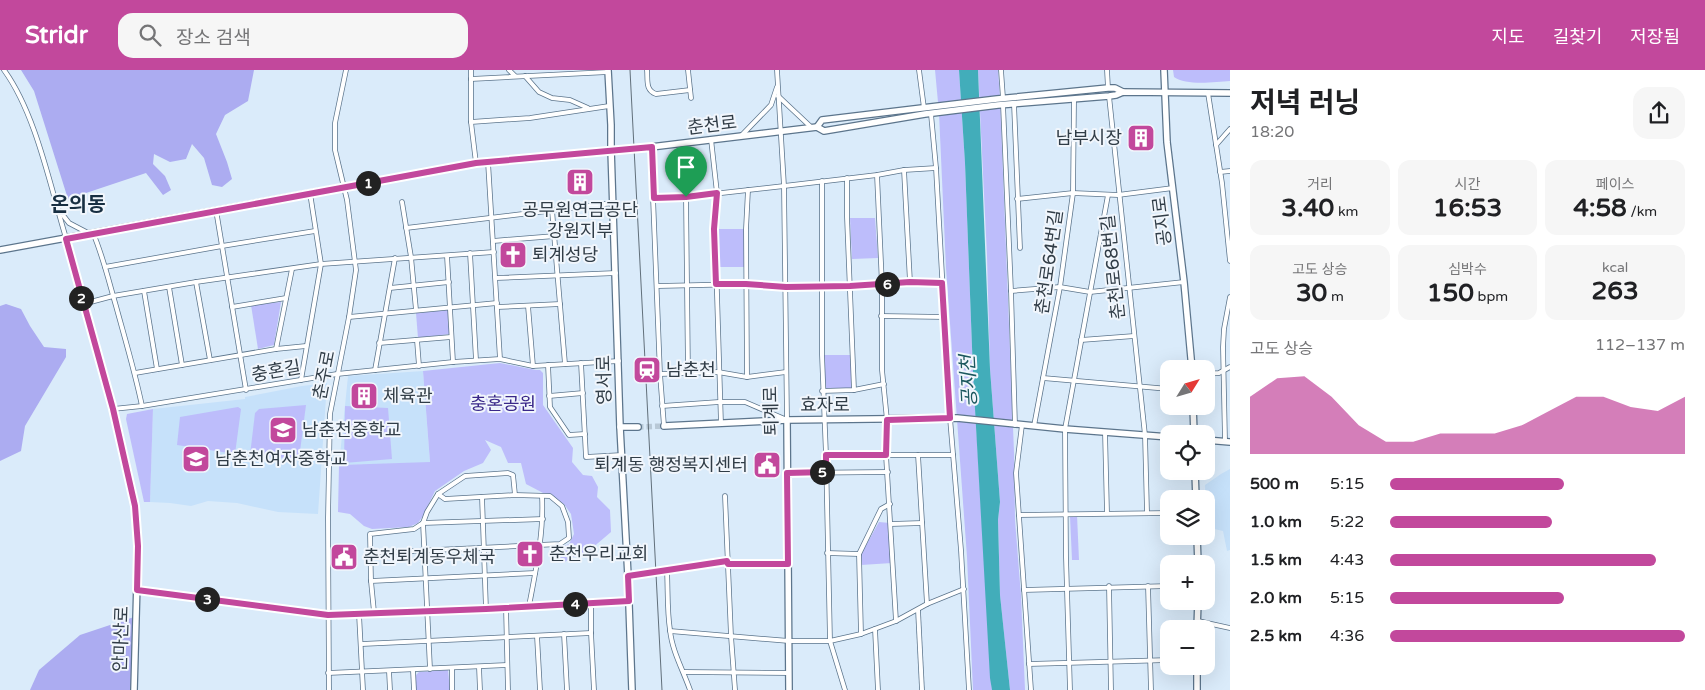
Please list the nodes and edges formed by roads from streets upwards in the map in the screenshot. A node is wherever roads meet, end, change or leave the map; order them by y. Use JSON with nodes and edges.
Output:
{"nodes":[{"id":1,"x":4,"y":70,"type":"edge"},
{"id":2,"x":346,"y":70,"type":"edge"},
{"id":3,"x":471,"y":70,"type":"edge"},
{"id":4,"x":509,"y":70,"type":"edge"},
{"id":5,"x":647,"y":70,"type":"edge"},
{"id":6,"x":688,"y":70,"type":"edge"},
{"id":7,"x":777,"y":70,"type":"edge"},
{"id":8,"x":919,"y":70,"type":"edge"},
{"id":9,"x":1001,"y":70,"type":"edge"},
{"id":10,"x":1107,"y":70,"type":"edge"},
{"id":11,"x":1164,"y":70,"type":"edge"},
{"id":12,"x":608,"y":71,"type":"edge"},
{"id":13,"x":515,"y":76,"type":"junction"},
{"id":14,"x":525,"y":76,"type":"junction"},
{"id":15,"x":471,"y":79,"type":"junction"},
{"id":16,"x":778,"y":83,"type":"junction"},
{"id":17,"x":1108,"y":88,"type":"junction"},
{"id":18,"x":690,"y":90,"type":"junction"},
{"id":19,"x":1165,"y":91,"type":"junction"},
{"id":20,"x":1122,"y":92,"type":"junction"},
{"id":21,"x":1208,"y":93,"type":"junction"},
{"id":22,"x":1230,"y":93,"type":"edge"},
{"id":23,"x":778,"y":96,"type":"junction"},
{"id":24,"x":1108,"y":96,"type":"junction"},
{"id":25,"x":691,"y":98,"type":"dead end"},
{"id":26,"x":1074,"y":100,"type":"junction"},
{"id":27,"x":1000,"y":102,"type":"junction"},
{"id":28,"x":1014,"y":104,"type":"junction"},
{"id":29,"x":609,"y":106,"type":"junction"},
{"id":30,"x":588,"y":108,"type":"junction"},
{"id":31,"x":924,"y":108,"type":"junction"},
{"id":32,"x":939,"y":110,"type":"junction"},
{"id":33,"x":931,"y":114,"type":"junction"},
{"id":34,"x":471,"y":122,"type":"junction"},
{"id":35,"x":815,"y":128,"type":"junction"},
{"id":36,"x":1230,"y":129,"type":"edge"},
{"id":37,"x":780,"y":132,"type":"junction"},
{"id":38,"x":741,"y":136,"type":"junction"},
{"id":39,"x":711,"y":140,"type":"junction"},
{"id":40,"x":1216,"y":145,"type":"junction"},
{"id":41,"x":652,"y":147,"type":"junction"},
{"id":42,"x":611,"y":149,"type":"junction"},
{"id":43,"x":488,"y":161,"type":"junction"},
{"id":44,"x":476,"y":163,"type":"junction"},
{"id":45,"x":936,"y":168,"type":"junction"},
{"id":46,"x":904,"y":170,"type":"junction"},
{"id":47,"x":1230,"y":171,"type":"edge"},
{"id":48,"x":1220,"y":172,"type":"junction"},
{"id":49,"x":877,"y":175,"type":"junction"},
{"id":50,"x":847,"y":178,"type":"junction"},
{"id":51,"x":822,"y":181,"type":"junction"},
{"id":52,"x":344,"y":186,"type":"junction"},
{"id":53,"x":784,"y":186,"type":"junction"},
{"id":54,"x":1173,"y":188,"type":"junction"},
{"id":55,"x":748,"y":190,"type":"junction"},
{"id":56,"x":310,"y":193,"type":"junction"},
{"id":57,"x":717,"y":193,"type":"junction"},
{"id":58,"x":1073,"y":193,"type":"junction"},
{"id":59,"x":1108,"y":195,"type":"junction"},
{"id":60,"x":1118,"y":195,"type":"junction"},
{"id":61,"x":686,"y":197,"type":"junction"},
{"id":62,"x":654,"y":198,"type":"junction"},
{"id":63,"x":1017,"y":198,"type":"junction"},
{"id":64,"x":402,"y":202,"type":"dead end"},
{"id":65,"x":613,"y":203,"type":"junction"},
{"id":66,"x":56,"y":206,"type":"junction"},
{"id":67,"x":216,"y":210,"type":"junction"},
{"id":68,"x":552,"y":210,"type":"junction"},
{"id":69,"x":492,"y":218,"type":"junction"},
{"id":70,"x":406,"y":228,"type":"junction"},
{"id":71,"x":315,"y":231,"type":"junction"},
{"id":72,"x":92,"y":233,"type":"junction"},
{"id":73,"x":554,"y":236,"type":"junction"},
{"id":74,"x":66,"y":239,"type":"junction"},
{"id":75,"x":493,"y":241,"type":"junction"},
{"id":76,"x":222,"y":246,"type":"junction"},
{"id":77,"x":1020,"y":248,"type":"dead end"},
{"id":78,"x":0,"y":250,"type":"edge"},
{"id":79,"x":1229,"y":250,"type":"edge"},
{"id":80,"x":494,"y":252,"type":"junction"},
{"id":81,"x":470,"y":253,"type":"junction"},
{"id":82,"x":447,"y":256,"type":"junction"},
{"id":83,"x":412,"y":257,"type":"junction"},
{"id":84,"x":395,"y":258,"type":"junction"},
{"id":85,"x":1230,"y":260,"type":"edge"},
{"id":86,"x":355,"y":262,"type":"junction"},
{"id":87,"x":320,"y":264,"type":"junction"},
{"id":88,"x":105,"y":267,"type":"junction"},
{"id":89,"x":292,"y":269,"type":"junction"},
{"id":90,"x":616,"y":273,"type":"junction"},
{"id":91,"x":558,"y":276,"type":"junction"},
{"id":92,"x":228,"y":278,"type":"junction"},
{"id":93,"x":496,"y":278,"type":"junction"},
{"id":94,"x":196,"y":282,"type":"junction"},
{"id":95,"x":449,"y":282,"type":"junction"},
{"id":96,"x":910,"y":282,"type":"junction"},
{"id":97,"x":1184,"y":282,"type":"junction"},
{"id":98,"x":942,"y":283,"type":"junction"},
{"id":99,"x":716,"y":284,"type":"junction"},
{"id":100,"x":746,"y":284,"type":"junction"},
{"id":101,"x":412,"y":285,"type":"junction"},
{"id":102,"x":882,"y":285,"type":"junction"},
{"id":103,"x":658,"y":286,"type":"junction"},
{"id":104,"x":686,"y":286,"type":"junction"},
{"id":105,"x":822,"y":286,"type":"junction"},
{"id":106,"x":850,"y":286,"type":"junction"},
{"id":107,"x":169,"y":287,"type":"junction"},
{"id":108,"x":786,"y":287,"type":"junction"},
{"id":109,"x":1060,"y":287,"type":"junction"},
{"id":110,"x":390,"y":288,"type":"junction"},
{"id":111,"x":1129,"y":288,"type":"junction"},
{"id":112,"x":144,"y":291,"type":"junction"},
{"id":113,"x":1011,"y":291,"type":"junction"},
{"id":114,"x":1090,"y":292,"type":"junction"},
{"id":115,"x":113,"y":296,"type":"junction"},
{"id":116,"x":1230,"y":297,"type":"edge"},
{"id":117,"x":286,"y":298,"type":"junction"},
{"id":118,"x":83,"y":304,"type":"junction"},
{"id":119,"x":560,"y":304,"type":"junction"},
{"id":120,"x":472,"y":305,"type":"junction"},
{"id":121,"x":497,"y":305,"type":"junction"},
{"id":122,"x":528,"y":306,"type":"junction"},
{"id":123,"x":232,"y":307,"type":"junction"},
{"id":124,"x":449,"y":307,"type":"junction"},
{"id":125,"x":416,"y":310,"type":"junction"},
{"id":126,"x":384,"y":314,"type":"junction"},
{"id":127,"x":881,"y":316,"type":"junction"},
{"id":128,"x":349,"y":317,"type":"junction"},
{"id":129,"x":945,"y":317,"type":"junction"},
{"id":130,"x":452,"y":336,"type":"junction"},
{"id":131,"x":1134,"y":336,"type":"junction"},
{"id":132,"x":417,"y":340,"type":"junction"},
{"id":133,"x":1081,"y":340,"type":"junction"},
{"id":134,"x":379,"y":343,"type":"junction"},
{"id":135,"x":306,"y":346,"type":"junction"},
{"id":136,"x":276,"y":349,"type":"junction"},
{"id":137,"x":240,"y":355,"type":"junction"},
{"id":138,"x":500,"y":359,"type":"junction"},
{"id":139,"x":210,"y":360,"type":"junction"},
{"id":140,"x":476,"y":360,"type":"junction"},
{"id":141,"x":1191,"y":360,"type":"edge"},
{"id":142,"x":619,"y":361,"type":"junction"},
{"id":143,"x":453,"y":362,"type":"junction"},
{"id":144,"x":581,"y":363,"type":"junction"},
{"id":145,"x":565,"y":364,"type":"junction"},
{"id":146,"x":182,"y":365,"type":"junction"},
{"id":147,"x":548,"y":365,"type":"junction"},
{"id":148,"x":419,"y":366,"type":"junction"},
{"id":149,"x":532,"y":366,"type":"junction"},
{"id":150,"x":1230,"y":366,"type":"edge"},
{"id":151,"x":157,"y":369,"type":"junction"},
{"id":152,"x":375,"y":370,"type":"junction"},
{"id":153,"x":1224,"y":370,"type":"junction"},
{"id":154,"x":718,"y":372,"type":"junction"},
{"id":155,"x":786,"y":372,"type":"junction"},
{"id":156,"x":135,"y":373,"type":"junction"},
{"id":157,"x":688,"y":373,"type":"junction"},
{"id":158,"x":1215,"y":373,"type":"edge"},
{"id":159,"x":337,"y":374,"type":"junction"},
{"id":160,"x":660,"y":374,"type":"junction"},
{"id":161,"x":747,"y":377,"type":"junction"},
{"id":162,"x":1043,"y":378,"type":"junction"},
{"id":163,"x":300,"y":380,"type":"junction"},
{"id":164,"x":1073,"y":382,"type":"junction"},
{"id":165,"x":884,"y":384,"type":"junction"},
{"id":166,"x":1140,"y":386,"type":"junction"},
{"id":167,"x":1160,"y":387,"type":"edge"},
{"id":168,"x":246,"y":390,"type":"junction"},
{"id":169,"x":854,"y":390,"type":"junction"},
{"id":170,"x":822,"y":391,"type":"junction"},
{"id":171,"x":583,"y":393,"type":"junction"},
{"id":172,"x":549,"y":396,"type":"junction"},
{"id":173,"x":719,"y":402,"type":"junction"},
{"id":174,"x":142,"y":406,"type":"junction"},
{"id":175,"x":662,"y":406,"type":"junction"},
{"id":176,"x":113,"y":409,"type":"junction"},
{"id":177,"x":953,"y":418,"type":"junction"},
{"id":178,"x":787,"y":420,"type":"junction"},
{"id":179,"x":824,"y":420,"type":"junction"},
{"id":180,"x":887,"y":420,"type":"junction"},
{"id":181,"x":720,"y":424,"type":"junction"},
{"id":182,"x":1013,"y":424,"type":"junction"},
{"id":183,"x":1022,"y":425,"type":"junction"},
{"id":184,"x":664,"y":426,"type":"joint"},
{"id":185,"x":1034,"y":426,"type":"junction"},
{"id":186,"x":620,"y":427,"type":"junction"},
{"id":187,"x":638,"y":427,"type":"tunnel mouth"},
{"id":188,"x":1065,"y":429,"type":"junction"},
{"id":189,"x":1105,"y":432,"type":"junction"},
{"id":190,"x":585,"y":434,"type":"junction"},
{"id":191,"x":1145,"y":435,"type":"junction"},
{"id":192,"x":1160,"y":436,"type":"edge"},
{"id":193,"x":1215,"y":440,"type":"edge"},
{"id":194,"x":1228,"y":441,"type":"edge"},
{"id":195,"x":622,"y":455,"type":"junction"},
{"id":196,"x":826,"y":455,"type":"junction"},
{"id":197,"x":886,"y":455,"type":"junction"},
{"id":198,"x":918,"y":455,"type":"junction"},
{"id":199,"x":953,"y":455,"type":"junction"},
{"id":200,"x":826,"y":472,"type":"junction"},
{"id":201,"x":888,"y":472,"type":"junction"},
{"id":202,"x":787,"y":473,"type":"junction"},
{"id":203,"x":438,"y":494,"type":"junction"},
{"id":204,"x":515,"y":495,"type":"junction"},
{"id":205,"x":542,"y":496,"type":"junction"},
{"id":206,"x":725,"y":496,"type":"dead end"},
{"id":207,"x":482,"y":497,"type":"junction"},
{"id":208,"x":890,"y":504,"type":"junction"},
{"id":209,"x":1147,"y":512,"type":"junction"},
{"id":210,"x":1160,"y":512,"type":"edge"},
{"id":211,"x":1107,"y":513,"type":"junction"},
{"id":212,"x":1066,"y":514,"type":"junction"},
{"id":213,"x":1019,"y":515,"type":"junction"},
{"id":214,"x":543,"y":519,"type":"junction"},
{"id":215,"x":482,"y":521,"type":"junction"},
{"id":216,"x":922,"y":523,"type":"junction"},
{"id":217,"x":423,"y":524,"type":"junction"},
{"id":218,"x":891,"y":524,"type":"junction"},
{"id":219,"x":540,"y":546,"type":"junction"},
{"id":220,"x":483,"y":548,"type":"junction"},
{"id":221,"x":425,"y":551,"type":"junction"},
{"id":222,"x":371,"y":553,"type":"junction"},
{"id":223,"x":827,"y":553,"type":"junction"},
{"id":224,"x":859,"y":554,"type":"junction"},
{"id":225,"x":727,"y":563,"type":"junction"},
{"id":226,"x":788,"y":564,"type":"junction"},
{"id":227,"x":666,"y":571,"type":"junction"},
{"id":228,"x":535,"y":573,"type":"junction"},
{"id":229,"x":485,"y":575,"type":"junction"},
{"id":230,"x":628,"y":576,"type":"junction"},
{"id":231,"x":426,"y":578,"type":"junction"},
{"id":232,"x":371,"y":581,"type":"junction"},
{"id":233,"x":1109,"y":586,"type":"junction"},
{"id":234,"x":1148,"y":586,"type":"junction"},
{"id":235,"x":1160,"y":586,"type":"edge"},
{"id":236,"x":1068,"y":588,"type":"junction"},
{"id":237,"x":964,"y":589,"type":"junction"},
{"id":238,"x":137,"y":590,"type":"junction"},
{"id":239,"x":1024,"y":590,"type":"junction"},
{"id":240,"x":629,"y":601,"type":"junction"},
{"id":241,"x":591,"y":604,"type":"junction"},
{"id":242,"x":926,"y":604,"type":"junction"},
{"id":243,"x":530,"y":606,"type":"junction"},
{"id":244,"x":506,"y":608,"type":"junction"},
{"id":245,"x":486,"y":609,"type":"junction"},
{"id":246,"x":428,"y":610,"type":"junction"},
{"id":247,"x":918,"y":610,"type":"junction"},
{"id":248,"x":374,"y":612,"type":"junction"},
{"id":249,"x":359,"y":614,"type":"junction"},
{"id":250,"x":328,"y":615,"type":"junction"},
{"id":251,"x":896,"y":621,"type":"junction"},
{"id":252,"x":1215,"y":625,"type":"edge"},
{"id":253,"x":1230,"y":628,"type":"edge"},
{"id":254,"x":875,"y":629,"type":"junction"},
{"id":255,"x":670,"y":632,"type":"junction"},
{"id":256,"x":591,"y":633,"type":"junction"},
{"id":257,"x":564,"y":634,"type":"junction"},
{"id":258,"x":861,"y":634,"type":"junction"},
{"id":259,"x":537,"y":636,"type":"junction"},
{"id":260,"x":731,"y":636,"type":"junction"},
{"id":261,"x":507,"y":638,"type":"junction"},
{"id":262,"x":429,"y":641,"type":"junction"},
{"id":263,"x":789,"y":641,"type":"junction"},
{"id":264,"x":830,"y":641,"type":"junction"},
{"id":265,"x":362,"y":644,"type":"junction"},
{"id":266,"x":1150,"y":659,"type":"junction"},
{"id":267,"x":1160,"y":660,"type":"edge"},
{"id":268,"x":1110,"y":661,"type":"junction"},
{"id":269,"x":1069,"y":662,"type":"junction"},
{"id":270,"x":1029,"y":664,"type":"junction"},
{"id":271,"x":507,"y":665,"type":"junction"},
{"id":272,"x":479,"y":667,"type":"junction"},
{"id":273,"x":452,"y":668,"type":"junction"},
{"id":274,"x":430,"y":669,"type":"junction"},
{"id":275,"x":413,"y":670,"type":"junction"},
{"id":276,"x":389,"y":671,"type":"junction"},
{"id":277,"x":328,"y":672,"type":"junction"},
{"id":278,"x":362,"y":672,"type":"junction"},
{"id":279,"x":684,"y":672,"type":"junction"},
{"id":280,"x":733,"y":673,"type":"junction"},
{"id":281,"x":789,"y":673,"type":"junction"},
{"id":282,"x":1197,"y":675,"type":"edge"},
{"id":283,"x":134,"y":690,"type":"edge"},
{"id":284,"x":329,"y":690,"type":"edge"},
{"id":285,"x":363,"y":690,"type":"edge"},
{"id":286,"x":390,"y":690,"type":"edge"},
{"id":287,"x":414,"y":690,"type":"edge"},
{"id":288,"x":452,"y":690,"type":"edge"},
{"id":289,"x":480,"y":690,"type":"edge"},
{"id":290,"x":508,"y":690,"type":"edge"},
{"id":291,"x":540,"y":690,"type":"edge"},
{"id":292,"x":567,"y":690,"type":"edge"},
{"id":293,"x":594,"y":690,"type":"edge"},
{"id":294,"x":632,"y":690,"type":"edge"},
{"id":295,"x":690,"y":690,"type":"edge"},
{"id":296,"x":735,"y":690,"type":"edge"},
{"id":297,"x":789,"y":690,"type":"edge"},
{"id":298,"x":845,"y":690,"type":"edge"},
{"id":299,"x":878,"y":690,"type":"edge"},
{"id":300,"x":922,"y":690,"type":"edge"},
{"id":301,"x":969,"y":690,"type":"edge"},
{"id":302,"x":1031,"y":690,"type":"edge"},
{"id":303,"x":1070,"y":690,"type":"edge"},
{"id":304,"x":1111,"y":690,"type":"edge"},
{"id":305,"x":1151,"y":690,"type":"edge"},
{"id":306,"x":1197,"y":690,"type":"edge"}],
"edges":[{"from":1,"to":66,"type":"street"},
{"from":2,"to":52,"type":"street","name":"춘주로"},
{"from":3,"to":15,"type":"street"},
{"from":4,"to":13,"type":"street"},
{"from":5,"to":18,"type":"street"},
{"from":6,"to":18,"type":"street"},
{"from":7,"to":16,"type":"street","name":"퇴계로"},
{"from":8,"to":31,"type":"street"},
{"from":9,"to":27,"type":"street"},
{"from":10,"to":17,"type":"street"},
{"from":11,"to":19,"type":"street","name":"공지로"},
{"from":12,"to":14,"type":"street"},
{"from":12,"to":29,"type":"street","name":"영서로"},
{"from":13,"to":14,"type":"street"},
{"from":13,"to":15,"type":"street"},
{"from":14,"to":30,"type":"street"},
{"from":15,"to":34,"type":"street"},
{"from":16,"to":23,"type":"street","name":"퇴계로"},
{"from":16,"to":38,"type":"street"},
{"from":17,"to":20,"type":"street"},
{"from":17,"to":27,"type":"street"},
{"from":18,"to":25,"type":"street"},
{"from":19,"to":20,"type":"street"},
{"from":19,"to":21,"type":"street"},
{"from":19,"to":54,"type":"street","name":"공지로"},
{"from":20,"to":24,"type":"street"},
{"from":21,"to":22,"type":"street"},
{"from":21,"to":40,"type":"street"},
{"from":23,"to":35,"type":"street"},
{"from":23,"to":37,"type":"street","name":"퇴계로"},
{"from":24,"to":26,"type":"street"},
{"from":24,"to":60,"type":"street","name":"춘천로68번길"},
{"from":26,"to":28,"type":"street"},
{"from":26,"to":58,"type":"street","name":"춘천로64번길"},
{"from":27,"to":28,"type":"street"},
{"from":27,"to":32,"type":"street"},
{"from":27,"to":113,"type":"street"},
{"from":28,"to":63,"type":"street"},
{"from":29,"to":30,"type":"street"},
{"from":29,"to":42,"type":"street","name":"영서로"},
{"from":30,"to":34,"type":"street"},
{"from":31,"to":32,"type":"street","name":"춘천로"},
{"from":31,"to":35,"type":"street","name":"춘천로"},
{"from":32,"to":33,"type":"street","name":"춘천로"},
{"from":33,"to":35,"type":"street","name":"춘천로"},
{"from":33,"to":45,"type":"street"},
{"from":34,"to":44,"type":"street"},
{"from":35,"to":37,"type":"street","name":"춘천로"},
{"from":36,"to":40,"type":"street"},
{"from":37,"to":38,"type":"street","name":"춘천로"},
{"from":37,"to":53,"type":"street","name":"퇴계로"},
{"from":38,"to":39,"type":"street","name":"춘천로"},
{"from":39,"to":41,"type":"street","name":"춘천로"},
{"from":39,"to":57,"type":"street"},
{"from":40,"to":48,"type":"street"},
{"from":41,"to":42,"type":"street","name":"춘천로"},
{"from":41,"to":62,"type":"street"},
{"from":42,"to":43,"type":"street","name":"춘천로"},
{"from":42,"to":65,"type":"street","name":"영서로"},
{"from":43,"to":44,"type":"street","name":"춘천로"},
{"from":43,"to":69,"type":"street"},
{"from":44,"to":52,"type":"street","name":"춘천로"},
{"from":45,"to":46,"type":"street"},
{"from":45,"to":98,"type":"street"},
{"from":46,"to":49,"type":"street"},
{"from":46,"to":96,"type":"street"},
{"from":47,"to":48,"type":"street"},
{"from":48,"to":79,"type":"street"},
{"from":49,"to":50,"type":"street"},
{"from":49,"to":102,"type":"street"},
{"from":50,"to":51,"type":"street"},
{"from":50,"to":106,"type":"street"},
{"from":51,"to":53,"type":"street"},
{"from":51,"to":105,"type":"street"},
{"from":52,"to":56,"type":"street","name":"춘천로"},
{"from":52,"to":86,"type":"street","name":"춘주로"},
{"from":53,"to":55,"type":"street"},
{"from":53,"to":108,"type":"street","name":"퇴계로"},
{"from":54,"to":60,"type":"street"},
{"from":54,"to":97,"type":"street","name":"공지로"},
{"from":55,"to":57,"type":"street"},
{"from":55,"to":100,"type":"street"},
{"from":56,"to":67,"type":"street","name":"춘천로"},
{"from":56,"to":71,"type":"street"},
{"from":57,"to":61,"type":"street"},
{"from":57,"to":99,"type":"street"},
{"from":58,"to":59,"type":"street"},
{"from":58,"to":63,"type":"street"},
{"from":58,"to":109,"type":"street","name":"춘천로64번길"},
{"from":59,"to":60,"type":"street"},
{"from":59,"to":114,"type":"street"},
{"from":60,"to":111,"type":"street","name":"춘천로68번길"},
{"from":61,"to":62,"type":"street"},
{"from":61,"to":104,"type":"street"},
{"from":62,"to":103,"type":"street"},
{"from":63,"to":77,"type":"street"},
{"from":64,"to":70,"type":"street"},
{"from":65,"to":68,"type":"street"},
{"from":65,"to":90,"type":"street","name":"영서로"},
{"from":66,"to":72,"type":"street"},
{"from":66,"to":74,"type":"street"},
{"from":67,"to":72,"type":"street","name":"춘천로"},
{"from":67,"to":76,"type":"street"},
{"from":68,"to":69,"type":"street"},
{"from":68,"to":73,"type":"street"},
{"from":69,"to":70,"type":"street"},
{"from":69,"to":75,"type":"street"},
{"from":70,"to":83,"type":"street"},
{"from":71,"to":76,"type":"street"},
{"from":71,"to":87,"type":"street"},
{"from":72,"to":74,"type":"street","name":"춘천로"},
{"from":72,"to":88,"type":"street"},
{"from":73,"to":75,"type":"street"},
{"from":73,"to":91,"type":"street"},
{"from":74,"to":78,"type":"street","name":"춘천로"},
{"from":74,"to":118,"type":"street","name":"안마산로"},
{"from":75,"to":80,"type":"street"},
{"from":76,"to":88,"type":"street"},
{"from":76,"to":92,"type":"street"},
{"from":79,"to":85,"type":"street"},
{"from":80,"to":81,"type":"street"},
{"from":80,"to":93,"type":"street"},
{"from":81,"to":82,"type":"street"},
{"from":81,"to":120,"type":"street"},
{"from":82,"to":83,"type":"street"},
{"from":82,"to":95,"type":"street"},
{"from":83,"to":84,"type":"street"},
{"from":83,"to":101,"type":"street"},
{"from":84,"to":86,"type":"street"},
{"from":84,"to":110,"type":"street"},
{"from":86,"to":87,"type":"street"},
{"from":86,"to":128,"type":"street","name":"춘주로"},
{"from":87,"to":89,"type":"street"},
{"from":87,"to":135,"type":"street"},
{"from":88,"to":115,"type":"street"},
{"from":89,"to":92,"type":"street"},
{"from":89,"to":117,"type":"street"},
{"from":90,"to":91,"type":"street"},
{"from":90,"to":142,"type":"street","name":"영서로"},
{"from":91,"to":93,"type":"street"},
{"from":91,"to":119,"type":"street"},
{"from":92,"to":94,"type":"street"},
{"from":92,"to":123,"type":"street"},
{"from":93,"to":121,"type":"street"},
{"from":94,"to":107,"type":"street"},
{"from":94,"to":139,"type":"street"},
{"from":95,"to":101,"type":"street"},
{"from":95,"to":124,"type":"street"},
{"from":96,"to":98,"type":"street"},
{"from":96,"to":102,"type":"street"},
{"from":97,"to":111,"type":"street"},
{"from":97,"to":141,"type":"street","name":"공지로"},
{"from":98,"to":129,"type":"street"},
{"from":99,"to":100,"type":"street"},
{"from":99,"to":104,"type":"street"},
{"from":99,"to":154,"type":"street"},
{"from":100,"to":108,"type":"street"},
{"from":100,"to":161,"type":"street"},
{"from":101,"to":110,"type":"street"},
{"from":101,"to":125,"type":"street"},
{"from":102,"to":106,"type":"street"},
{"from":102,"to":127,"type":"street"},
{"from":103,"to":104,"type":"street"},
{"from":103,"to":160,"type":"street"},
{"from":104,"to":157,"type":"street"},
{"from":105,"to":106,"type":"street"},
{"from":105,"to":108,"type":"street"},
{"from":105,"to":170,"type":"street"},
{"from":106,"to":169,"type":"street"},
{"from":107,"to":112,"type":"street"},
{"from":107,"to":146,"type":"street"},
{"from":108,"to":155,"type":"street","name":"퇴계로"},
{"from":109,"to":113,"type":"street"},
{"from":109,"to":114,"type":"street"},
{"from":109,"to":162,"type":"street","name":"춘천로64번길"},
{"from":110,"to":126,"type":"street"},
{"from":111,"to":114,"type":"street"},
{"from":111,"to":131,"type":"street","name":"춘천로68번길"},
{"from":112,"to":115,"type":"street"},
{"from":112,"to":151,"type":"street"},
{"from":113,"to":182,"type":"street"},
{"from":114,"to":133,"type":"street"},
{"from":115,"to":118,"type":"street"},
{"from":115,"to":156,"type":"street"},
{"from":116,"to":153,"type":"street"},
{"from":117,"to":123,"type":"street"},
{"from":117,"to":136,"type":"street"},
{"from":118,"to":176,"type":"street","name":"안마산로"},
{"from":119,"to":122,"type":"street"},
{"from":119,"to":145,"type":"street"},
{"from":120,"to":121,"type":"street"},
{"from":120,"to":124,"type":"street"},
{"from":120,"to":140,"type":"street"},
{"from":121,"to":122,"type":"street"},
{"from":121,"to":138,"type":"street"},
{"from":122,"to":149,"type":"street"},
{"from":123,"to":137,"type":"street"},
{"from":124,"to":125,"type":"street"},
{"from":124,"to":130,"type":"street"},
{"from":125,"to":126,"type":"street"},
{"from":126,"to":128,"type":"street"},
{"from":126,"to":134,"type":"street"},
{"from":127,"to":129,"type":"street"},
{"from":127,"to":165,"type":"street"},
{"from":128,"to":159,"type":"street","name":"춘주로"},
{"from":129,"to":177,"type":"street"},
{"from":130,"to":132,"type":"street"},
{"from":130,"to":143,"type":"street"},
{"from":131,"to":133,"type":"street"},
{"from":131,"to":166,"type":"street","name":"춘천로68번길"},
{"from":132,"to":134,"type":"street"},
{"from":132,"to":148,"type":"street"},
{"from":133,"to":164,"type":"street"},
{"from":134,"to":152,"type":"street"},
{"from":135,"to":136,"type":"street"},
{"from":135,"to":163,"type":"street"},
{"from":136,"to":137,"type":"street"},
{"from":137,"to":139,"type":"street"},
{"from":137,"to":168,"type":"street"},
{"from":138,"to":140,"type":"street","name":"충혼길"},
{"from":138,"to":149,"type":"street","name":"충혼길"},
{"from":139,"to":146,"type":"street"},
{"from":140,"to":143,"type":"street","name":"충혼길"},
{"from":142,"to":144,"type":"street","name":"충혼길"},
{"from":142,"to":186,"type":"street","name":"영서로"},
{"from":143,"to":148,"type":"street","name":"충혼길"},
{"from":144,"to":145,"type":"street","name":"충혼길"},
{"from":144,"to":171,"type":"street"},
{"from":145,"to":147,"type":"street","name":"충혼길"},
{"from":146,"to":151,"type":"street"},
{"from":147,"to":149,"type":"street","name":"충혼길"},
{"from":147,"to":172,"type":"street"},
{"from":148,"to":152,"type":"street","name":"충혼길"},
{"from":150,"to":153,"type":"street"},
{"from":151,"to":156,"type":"street"},
{"from":152,"to":159,"type":"street","name":"충혼길"},
{"from":153,"to":158,"type":"street"},
{"from":153,"to":194,"type":"street"},
{"from":154,"to":157,"type":"street"},
{"from":154,"to":161,"type":"street"},
{"from":154,"to":173,"type":"street"},
{"from":155,"to":161,"type":"street"},
{"from":155,"to":178,"type":"street","name":"퇴계로"},
{"from":156,"to":174,"type":"street"},
{"from":157,"to":160,"type":"street"},
{"from":159,"to":163,"type":"street","name":"충혼길"},
{"from":159,"to":250,"type":"street","name":"춘주로"},
{"from":160,"to":175,"type":"street"},
{"from":162,"to":164,"type":"street"},
{"from":162,"to":185,"type":"street","name":"춘천로64번길"},
{"from":163,"to":168,"type":"street","name":"충혼길"},
{"from":164,"to":166,"type":"street"},
{"from":164,"to":188,"type":"street"},
{"from":165,"to":169,"type":"street"},
{"from":165,"to":180,"type":"street"},
{"from":166,"to":167,"type":"street"},
{"from":166,"to":191,"type":"street","name":"춘천로68번길"},
{"from":168,"to":174,"type":"street","name":"충혼길"},
{"from":169,"to":170,"type":"street"},
{"from":170,"to":179,"type":"street"},
{"from":171,"to":172,"type":"street"},
{"from":171,"to":190,"type":"street"},
{"from":172,"to":190,"type":"street"},
{"from":173,"to":175,"type":"street"},
{"from":173,"to":178,"type":"street"},
{"from":173,"to":181,"type":"street"},
{"from":174,"to":176,"type":"street","name":"충혼길"},
{"from":175,"to":184,"type":"street"},
{"from":176,"to":238,"type":"street","name":"안마산로"},
{"from":177,"to":180,"type":"street","name":"효자로"},
{"from":177,"to":182,"type":"street","name":"효자로"},
{"from":177,"to":199,"type":"street"},
{"from":178,"to":179,"type":"street","name":"효자로"},
{"from":178,"to":181,"type":"street","name":"효자로"},
{"from":178,"to":202,"type":"street","name":"퇴계로"},
{"from":179,"to":180,"type":"street","name":"효자로"},
{"from":179,"to":196,"type":"street"},
{"from":180,"to":197,"type":"street"},
{"from":181,"to":184,"type":"street","name":"효자로"},
{"from":182,"to":183,"type":"street"},
{"from":183,"to":185,"type":"street"},
{"from":183,"to":213,"type":"street"},
{"from":185,"to":188,"type":"street"},
{"from":186,"to":187,"type":"street"},
{"from":186,"to":195,"type":"street","name":"영서로"},
{"from":188,"to":189,"type":"street"},
{"from":188,"to":212,"type":"street"},
{"from":189,"to":191,"type":"street"},
{"from":189,"to":211,"type":"street"},
{"from":190,"to":195,"type":"street"},
{"from":191,"to":192,"type":"street"},
{"from":191,"to":209,"type":"street","name":"춘천로68번길"},
{"from":193,"to":194,"type":"street"},
{"from":195,"to":230,"type":"street","name":"영서로"},
{"from":196,"to":197,"type":"street"},
{"from":196,"to":200,"type":"street"},
{"from":197,"to":198,"type":"street"},
{"from":197,"to":201,"type":"street"},
{"from":198,"to":199,"type":"street"},
{"from":198,"to":216,"type":"street"},
{"from":199,"to":237,"type":"street"},
{"from":200,"to":201,"type":"street"},
{"from":200,"to":202,"type":"street"},
{"from":200,"to":223,"type":"street"},
{"from":201,"to":208,"type":"street"},
{"from":202,"to":226,"type":"street","name":"퇴계로"},
{"from":203,"to":204,"type":"street"},
{"from":203,"to":207,"type":"street"},
{"from":203,"to":217,"type":"street"},
{"from":204,"to":205,"type":"street"},
{"from":204,"to":207,"type":"street"},
{"from":205,"to":214,"type":"street"},
{"from":205,"to":219,"type":"street"},
{"from":206,"to":225,"type":"street"},
{"from":207,"to":215,"type":"street"},
{"from":208,"to":218,"type":"street"},
{"from":208,"to":224,"type":"street"},
{"from":209,"to":210,"type":"street"},
{"from":209,"to":211,"type":"street"},
{"from":211,"to":212,"type":"street"},
{"from":212,"to":213,"type":"street"},
{"from":212,"to":236,"type":"street"},
{"from":213,"to":239,"type":"street"},
{"from":214,"to":215,"type":"street"},
{"from":214,"to":219,"type":"street"},
{"from":215,"to":217,"type":"street"},
{"from":215,"to":220,"type":"street"},
{"from":216,"to":218,"type":"street"},
{"from":216,"to":242,"type":"street"},
{"from":217,"to":221,"type":"street"},
{"from":217,"to":222,"type":"street"},
{"from":218,"to":251,"type":"street"},
{"from":219,"to":220,"type":"street"},
{"from":219,"to":228,"type":"street"},
{"from":220,"to":221,"type":"street"},
{"from":220,"to":229,"type":"street"},
{"from":221,"to":222,"type":"street"},
{"from":221,"to":231,"type":"street"},
{"from":222,"to":232,"type":"street"},
{"from":223,"to":224,"type":"street"},
{"from":223,"to":264,"type":"street"},
{"from":224,"to":258,"type":"street"},
{"from":225,"to":226,"type":"street"},
{"from":225,"to":227,"type":"street"},
{"from":225,"to":260,"type":"street"},
{"from":226,"to":263,"type":"street","name":"퇴계로"},
{"from":227,"to":230,"type":"street"},
{"from":227,"to":255,"type":"street"},
{"from":228,"to":229,"type":"street"},
{"from":228,"to":243,"type":"street"},
{"from":229,"to":231,"type":"street"},
{"from":229,"to":245,"type":"street"},
{"from":230,"to":240,"type":"street","name":"영서로"},
{"from":231,"to":232,"type":"street"},
{"from":231,"to":246,"type":"street"},
{"from":232,"to":248,"type":"street"},
{"from":233,"to":234,"type":"street"},
{"from":233,"to":236,"type":"street"},
{"from":233,"to":268,"type":"street"},
{"from":234,"to":235,"type":"street"},
{"from":234,"to":266,"type":"street"},
{"from":236,"to":239,"type":"street"},
{"from":236,"to":269,"type":"street"},
{"from":237,"to":242,"type":"street"},
{"from":237,"to":301,"type":"street"},
{"from":238,"to":250,"type":"street"},
{"from":238,"to":283,"type":"street","name":"안마산로"},
{"from":239,"to":270,"type":"street"},
{"from":240,"to":241,"type":"street"},
{"from":240,"to":294,"type":"street","name":"영서로"},
{"from":241,"to":243,"type":"street"},
{"from":241,"to":256,"type":"street"},
{"from":242,"to":247,"type":"street"},
{"from":243,"to":244,"type":"street"},
{"from":244,"to":245,"type":"street"},
{"from":244,"to":261,"type":"street"},
{"from":245,"to":246,"type":"street"},
{"from":246,"to":248,"type":"street"},
{"from":246,"to":262,"type":"street"},
{"from":247,"to":251,"type":"street"},
{"from":247,"to":300,"type":"street"},
{"from":248,"to":249,"type":"street"},
{"from":249,"to":250,"type":"street"},
{"from":249,"to":265,"type":"street"},
{"from":250,"to":277,"type":"street","name":"춘주로"},
{"from":251,"to":254,"type":"street"},
{"from":252,"to":253,"type":"street"},
{"from":254,"to":258,"type":"street"},
{"from":254,"to":299,"type":"street"},
{"from":255,"to":260,"type":"street"},
{"from":255,"to":279,"type":"street"},
{"from":256,"to":257,"type":"street"},
{"from":256,"to":293,"type":"street"},
{"from":257,"to":259,"type":"street"},
{"from":257,"to":292,"type":"street"},
{"from":258,"to":264,"type":"street"},
{"from":259,"to":261,"type":"street"},
{"from":259,"to":291,"type":"street"},
{"from":260,"to":263,"type":"street"},
{"from":260,"to":280,"type":"street"},
{"from":261,"to":262,"type":"street"},
{"from":261,"to":271,"type":"street"},
{"from":262,"to":265,"type":"street"},
{"from":262,"to":274,"type":"street"},
{"from":263,"to":264,"type":"street"},
{"from":263,"to":281,"type":"street","name":"퇴계로"},
{"from":264,"to":298,"type":"street"},
{"from":265,"to":278,"type":"street"},
{"from":266,"to":267,"type":"street"},
{"from":266,"to":268,"type":"street"},
{"from":266,"to":305,"type":"street"},
{"from":268,"to":269,"type":"street"},
{"from":268,"to":304,"type":"street"},
{"from":269,"to":270,"type":"street"},
{"from":269,"to":303,"type":"street"},
{"from":270,"to":302,"type":"street"},
{"from":271,"to":272,"type":"street"},
{"from":271,"to":290,"type":"street"},
{"from":272,"to":273,"type":"street"},
{"from":272,"to":289,"type":"street"},
{"from":273,"to":274,"type":"street"},
{"from":273,"to":288,"type":"street"},
{"from":274,"to":275,"type":"street"},
{"from":275,"to":276,"type":"street"},
{"from":275,"to":287,"type":"street"},
{"from":276,"to":278,"type":"street"},
{"from":276,"to":286,"type":"street"},
{"from":277,"to":278,"type":"street"},
{"from":277,"to":284,"type":"street","name":"춘주로"},
{"from":278,"to":285,"type":"street"},
{"from":279,"to":280,"type":"street"},
{"from":279,"to":295,"type":"street"},
{"from":280,"to":281,"type":"street"},
{"from":280,"to":296,"type":"street"},
{"from":281,"to":297,"type":"street","name":"퇴계로"},
{"from":282,"to":306,"type":"street"}]}
